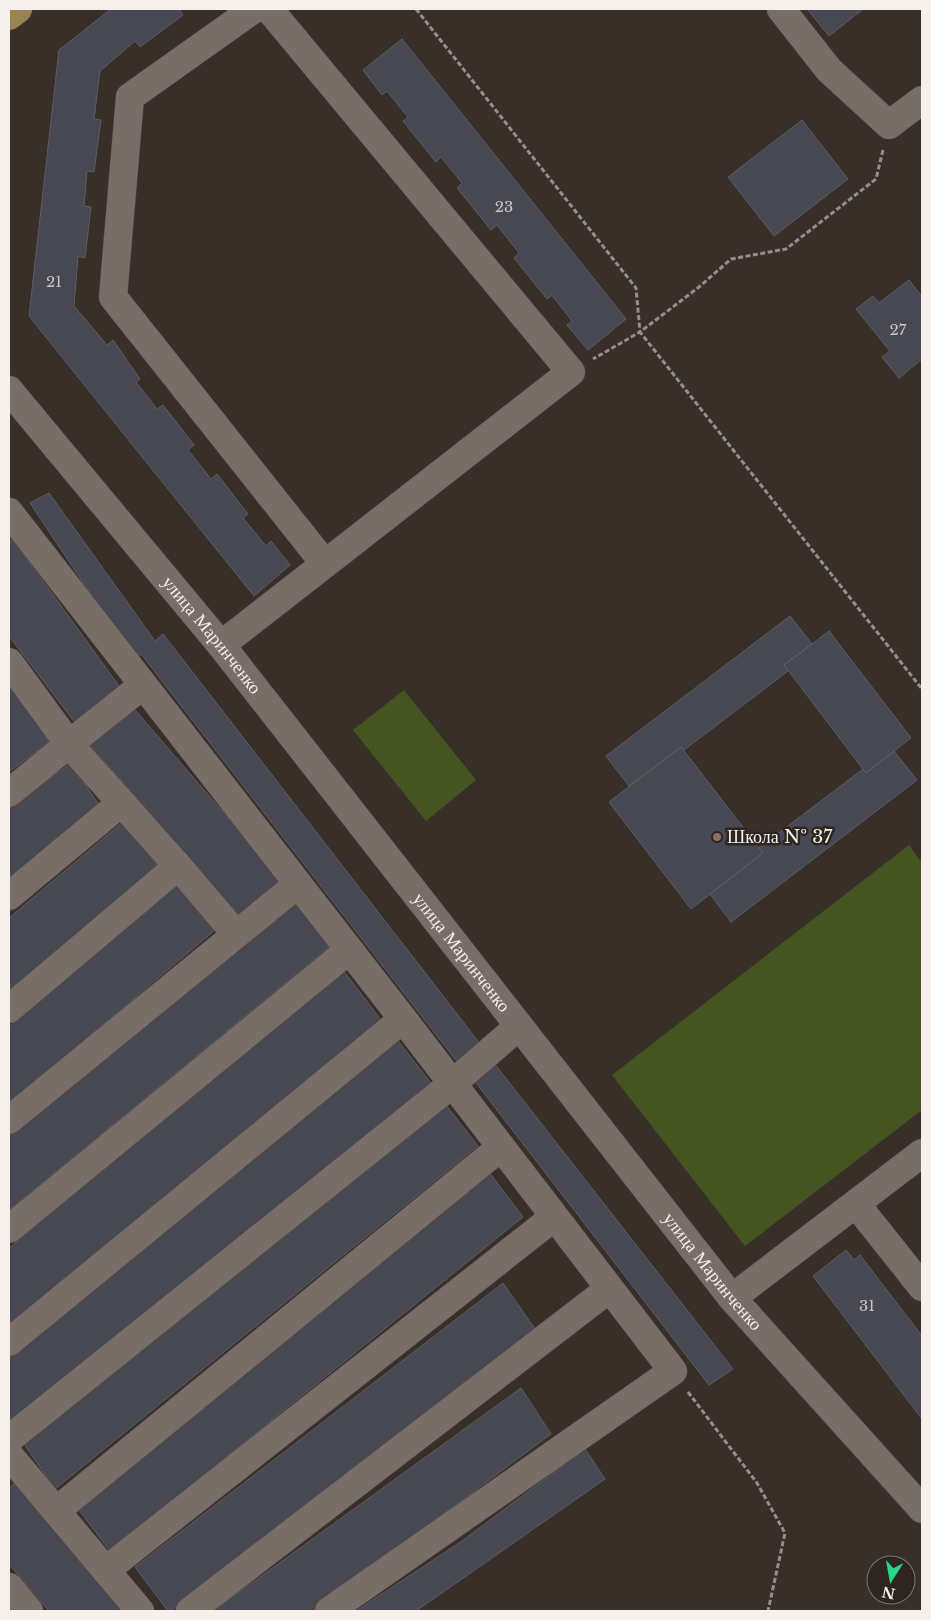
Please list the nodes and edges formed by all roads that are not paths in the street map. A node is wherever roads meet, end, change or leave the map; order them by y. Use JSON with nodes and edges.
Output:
{"nodes":[{"id":1,"x":18,"y":9,"type":"edge"},
{"id":2,"x":254,"y":9,"type":"edge"},
{"id":3,"x":269,"y":9,"type":"edge"},
{"id":4,"x":781,"y":9,"type":"edge"},
{"id":5,"x":9,"y":16,"type":"edge"},
{"id":6,"x":922,"y":100,"type":"edge"},
{"id":7,"x":9,"y":390,"type":"edge"},
{"id":8,"x":9,"y":512,"type":"edge"},
{"id":9,"x":325,"y":564,"type":"junction"},
{"id":10,"x":221,"y":645,"type":"junction"},
{"id":11,"x":9,"y":662,"type":"edge"},
{"id":12,"x":143,"y":685,"type":"junction"},
{"id":13,"x":70,"y":744,"type":"junction"},
{"id":14,"x":9,"y":793,"type":"edge"},
{"id":15,"x":122,"y":803,"type":"junction"},
{"id":16,"x":178,"y":866,"type":"junction"},
{"id":17,"x":298,"y":884,"type":"junction"},
{"id":18,"x":9,"y":896,"type":"edge"},
{"id":19,"x":236,"y":934,"type":"junction"},
{"id":20,"x":349,"y":950,"type":"junction"},
{"id":21,"x":9,"y":1009,"type":"edge"},
{"id":22,"x":403,"y":1019,"type":"junction"},
{"id":23,"x":519,"y":1026,"type":"junction"},
{"id":24,"x":452,"y":1084,"type":"junction"},
{"id":25,"x":9,"y":1120,"type":"edge"},
{"id":26,"x":501,"y":1148,"type":"junction"},
{"id":27,"x":922,"y":1153,"type":"edge"},
{"id":28,"x":856,"y":1204,"type":"junction"},
{"id":29,"x":554,"y":1217,"type":"junction"},
{"id":30,"x":9,"y":1230,"type":"edge"},
{"id":31,"x":609,"y":1288,"type":"junction"},
{"id":32,"x":922,"y":1288,"type":"edge"},
{"id":33,"x":732,"y":1298,"type":"junction"},
{"id":34,"x":9,"y":1342,"type":"edge"},
{"id":35,"x":9,"y":1439,"type":"edge"},
{"id":36,"x":9,"y":1455,"type":"edge"},
{"id":37,"x":922,"y":1509,"type":"edge"},
{"id":38,"x":56,"y":1510,"type":"junction"},
{"id":39,"x":106,"y":1570,"type":"junction"},
{"id":40,"x":9,"y":1587,"type":"edge"},
{"id":41,"x":29,"y":1611,"type":"edge"},
{"id":42,"x":140,"y":1611,"type":"edge"},
{"id":43,"x":190,"y":1611,"type":"edge"},
{"id":44,"x":329,"y":1611,"type":"edge"}],
"edges":[{"from":1,"to":5,"type":"main road"},
{"from":2,"to":9,"type":"street"},
{"from":3,"to":9,"type":"street"},
{"from":4,"to":6,"type":"street"},
{"from":7,"to":10,"type":"street","name":"улица Маринченко"},
{"from":8,"to":12,"type":"street"},
{"from":9,"to":10,"type":"street"},
{"from":10,"to":23,"type":"street","name":"улица Маринченко"},
{"from":11,"to":13,"type":"street"},
{"from":12,"to":13,"type":"street"},
{"from":12,"to":17,"type":"street"},
{"from":13,"to":14,"type":"street"},
{"from":13,"to":15,"type":"street"},
{"from":15,"to":16,"type":"street"},
{"from":15,"to":18,"type":"street"},
{"from":16,"to":19,"type":"street"},
{"from":16,"to":21,"type":"street"},
{"from":17,"to":19,"type":"street"},
{"from":17,"to":20,"type":"street"},
{"from":19,"to":25,"type":"street"},
{"from":20,"to":22,"type":"street"},
{"from":20,"to":30,"type":"street"},
{"from":22,"to":24,"type":"street"},
{"from":22,"to":34,"type":"street"},
{"from":23,"to":24,"type":"street"},
{"from":23,"to":33,"type":"street","name":"улица Маринченко"},
{"from":24,"to":26,"type":"street"},
{"from":24,"to":35,"type":"street"},
{"from":26,"to":29,"type":"street"},
{"from":26,"to":38,"type":"street"},
{"from":27,"to":28,"type":"street"},
{"from":28,"to":32,"type":"street"},
{"from":28,"to":33,"type":"street"},
{"from":29,"to":31,"type":"street"},
{"from":29,"to":39,"type":"street"},
{"from":31,"to":43,"type":"street"},
{"from":31,"to":44,"type":"street"},
{"from":33,"to":37,"type":"street","name":"улица Маринченко"},
{"from":36,"to":38,"type":"street"},
{"from":38,"to":39,"type":"street"},
{"from":39,"to":42,"type":"street"},
{"from":40,"to":41,"type":"street"}]}
